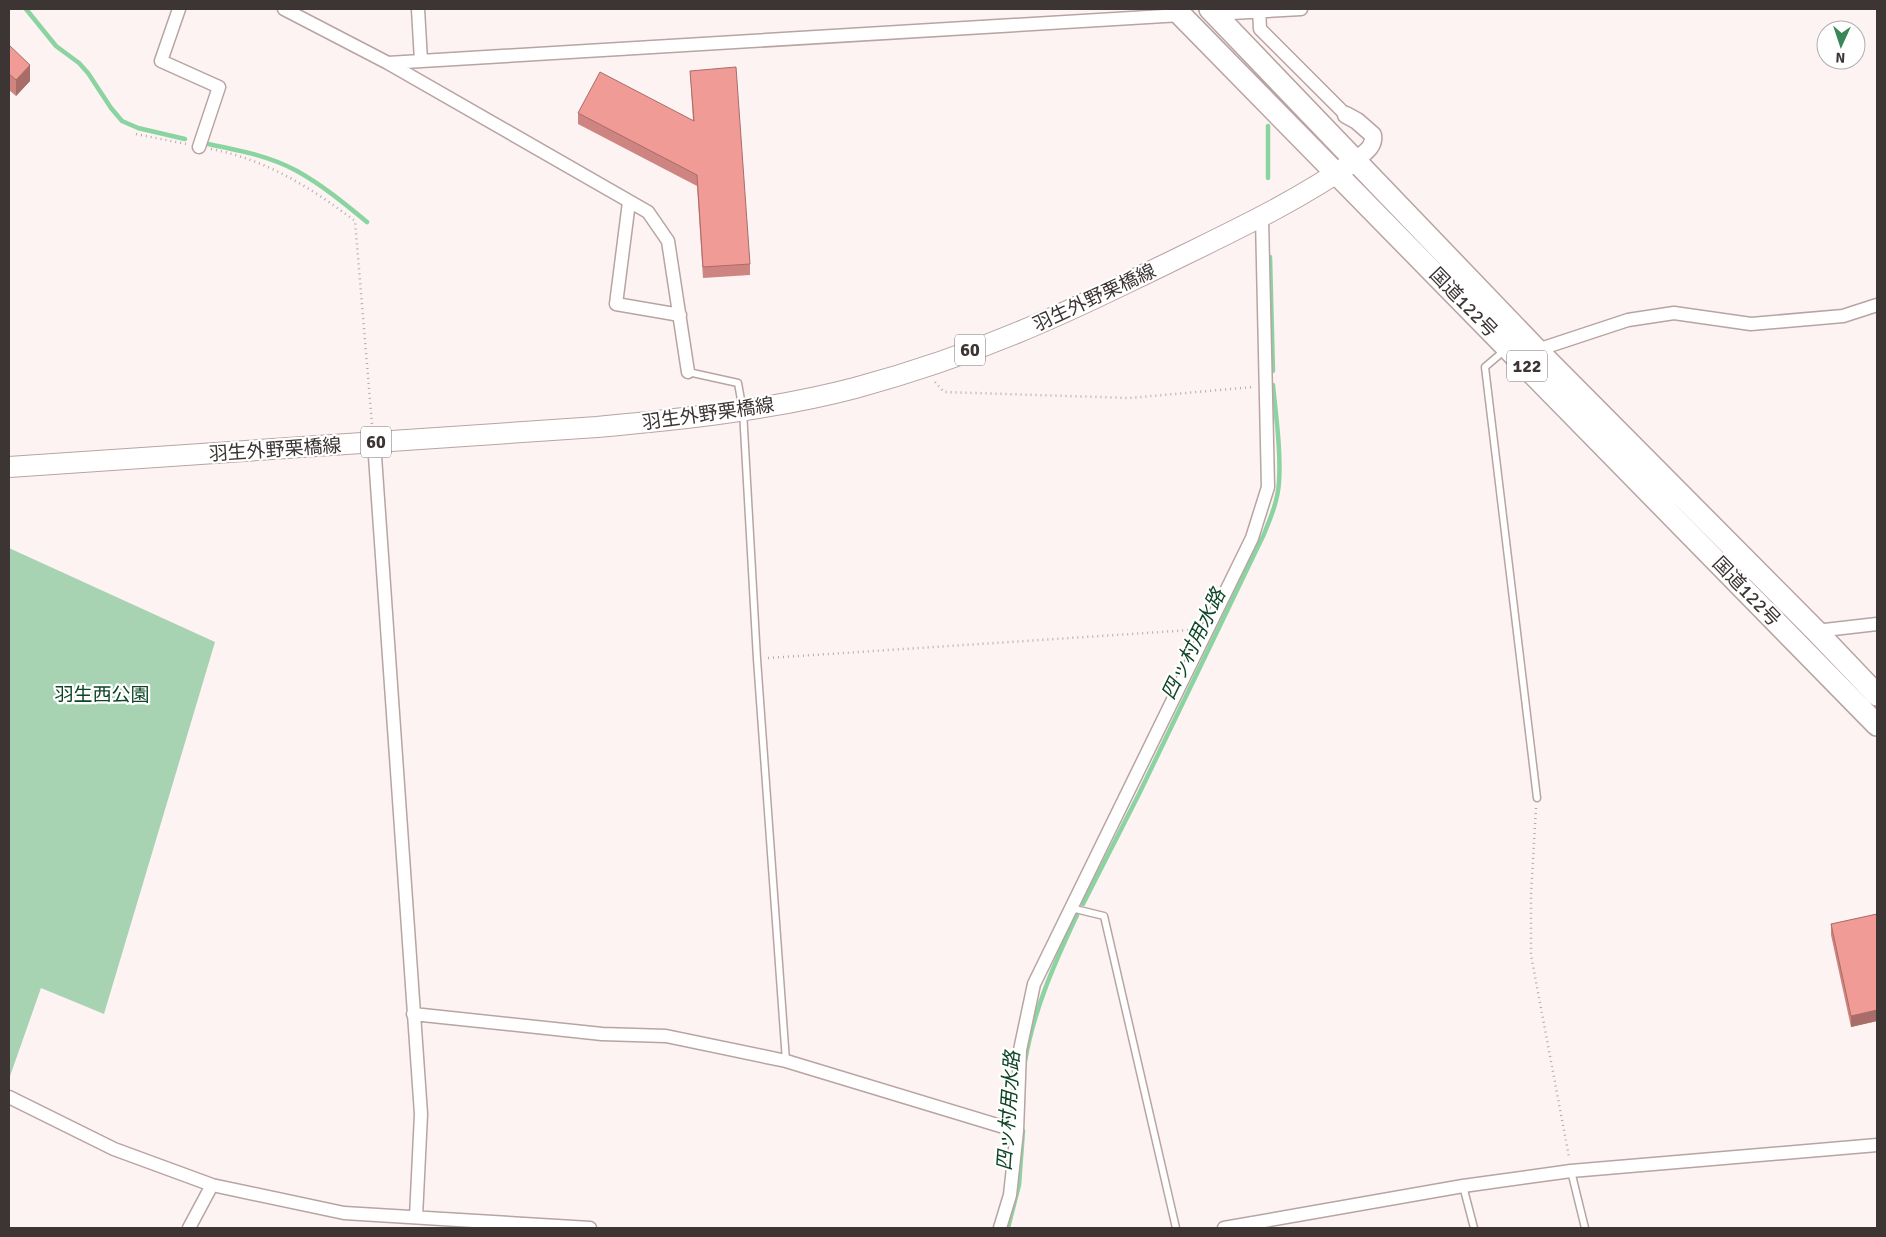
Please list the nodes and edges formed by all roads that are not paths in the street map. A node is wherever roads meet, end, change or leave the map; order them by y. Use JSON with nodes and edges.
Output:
{"nodes":[{"id":1,"x":178,"y":9,"type":"edge"},
{"id":2,"x":284,"y":9,"type":"edge"},
{"id":3,"x":418,"y":9,"type":"edge"},
{"id":4,"x":1260,"y":9,"type":"edge"},
{"id":5,"x":1301,"y":9,"type":"edge"},
{"id":6,"x":1212,"y":11,"type":"edge"},
{"id":7,"x":1178,"y":12,"type":"edge"},
{"id":8,"x":421,"y":60,"type":"junction"},
{"id":9,"x":388,"y":63,"type":"junction"},
{"id":10,"x":1346,"y":116,"type":"joint"},
{"id":11,"x":199,"y":147,"type":"road end"},
{"id":12,"x":1356,"y":160,"type":"junction"},
{"id":13,"x":1337,"y":173,"type":"junction"},
{"id":14,"x":629,"y":202,"type":"junction"},
{"id":15,"x":1262,"y":218,"type":"junction"},
{"id":16,"x":1877,"y":305,"type":"edge"},
{"id":17,"x":680,"y":315,"type":"junction"},
{"id":18,"x":1508,"y":348,"type":"junction"},
{"id":19,"x":1537,"y":350,"type":"junction"},
{"id":20,"x":688,"y":372,"type":"joint"},
{"id":21,"x":743,"y":411,"type":"junction"},
{"id":22,"x":374,"y":442,"type":"junction"},
{"id":23,"x":9,"y":467,"type":"edge"},
{"id":24,"x":1877,"y":624,"type":"edge"},
{"id":25,"x":1816,"y":631,"type":"junction"},
{"id":26,"x":1877,"y":695,"type":"edge"},
{"id":27,"x":1877,"y":725,"type":"edge"},
{"id":28,"x":1537,"y":798,"type":"road end"},
{"id":29,"x":1071,"y":908,"type":"junction"},
{"id":30,"x":413,"y":1014,"type":"junction"},
{"id":31,"x":786,"y":1061,"type":"junction"},
{"id":32,"x":9,"y":1097,"type":"edge"},
{"id":33,"x":1017,"y":1131,"type":"junction"},
{"id":34,"x":1877,"y":1145,"type":"edge"},
{"id":35,"x":1571,"y":1170,"type":"junction"},
{"id":36,"x":212,"y":1185,"type":"junction"},
{"id":37,"x":1463,"y":1186,"type":"junction"},
{"id":38,"x":398,"y":1217,"type":"junction"},
{"id":39,"x":416,"y":1217,"type":"junction"},
{"id":40,"x":1249,"y":1226,"type":"edge"},
{"id":41,"x":190,"y":1228,"type":"edge"},
{"id":42,"x":406,"y":1228,"type":"edge"},
{"id":43,"x":590,"y":1228,"type":"edge"},
{"id":44,"x":1000,"y":1228,"type":"edge"},
{"id":45,"x":1176,"y":1228,"type":"edge"},
{"id":46,"x":1224,"y":1228,"type":"edge"},
{"id":47,"x":1474,"y":1228,"type":"edge"},
{"id":48,"x":1585,"y":1228,"type":"edge"}],
"edges":[{"from":1,"to":11,"type":"street"},
{"from":2,"to":9,"type":"street"},
{"from":3,"to":8,"type":"street"},
{"from":4,"to":5,"type":"street"},
{"from":4,"to":6,"type":"street"},
{"from":4,"to":10,"type":"street"},
{"from":6,"to":12,"type":"highway","name":"国道122号","number":"122"},
{"from":7,"to":8,"type":"street"},
{"from":7,"to":13,"type":"highway","name":"国道122号","number":"122"},
{"from":8,"to":9,"type":"street"},
{"from":9,"to":14,"type":"street"},
{"from":10,"to":12,"type":"street"},
{"from":12,"to":13,"type":"main road","name":"羽生外野栗橋線","number":"60"},
{"from":12,"to":19,"type":"highway","name":"国道122号","number":"122"},
{"from":13,"to":15,"type":"main road","name":"羽生外野栗橋線","number":"60"},
{"from":13,"to":18,"type":"highway","name":"国道122号","number":"122"},
{"from":14,"to":17,"type":"street"},
{"from":14,"to":17,"type":"street"},
{"from":15,"to":21,"type":"main road","name":"羽生外野栗橋線","number":"60"},
{"from":15,"to":29,"type":"street"},
{"from":16,"to":19,"type":"street"},
{"from":17,"to":20,"type":"street"},
{"from":18,"to":27,"type":"highway","name":"国道122号","number":"122"},
{"from":18,"to":28,"type":"lane"},
{"from":19,"to":25,"type":"highway","name":"国道122号","number":"122"},
{"from":20,"to":21,"type":"lane"},
{"from":21,"to":22,"type":"main road","name":"羽生外野栗橋線","number":"60"},
{"from":21,"to":31,"type":"lane"},
{"from":22,"to":23,"type":"main road","name":"羽生外野栗橋線","number":"60"},
{"from":22,"to":30,"type":"street"},
{"from":24,"to":25,"type":"street"},
{"from":25,"to":26,"type":"highway","name":"国道122号","number":"122"},
{"from":29,"to":33,"type":"street"},
{"from":29,"to":45,"type":"lane"},
{"from":30,"to":31,"type":"street"},
{"from":30,"to":39,"type":"street"},
{"from":31,"to":33,"type":"street"},
{"from":32,"to":36,"type":"street"},
{"from":33,"to":44,"type":"street"},
{"from":34,"to":35,"type":"street"},
{"from":35,"to":37,"type":"street"},
{"from":35,"to":48,"type":"lane"},
{"from":36,"to":38,"type":"street"},
{"from":36,"to":41,"type":"street"},
{"from":37,"to":40,"type":"street"},
{"from":37,"to":47,"type":"lane"},
{"from":38,"to":39,"type":"street"},
{"from":38,"to":42,"type":"street"},
{"from":39,"to":43,"type":"street"},
{"from":40,"to":46,"type":"street"}]}
